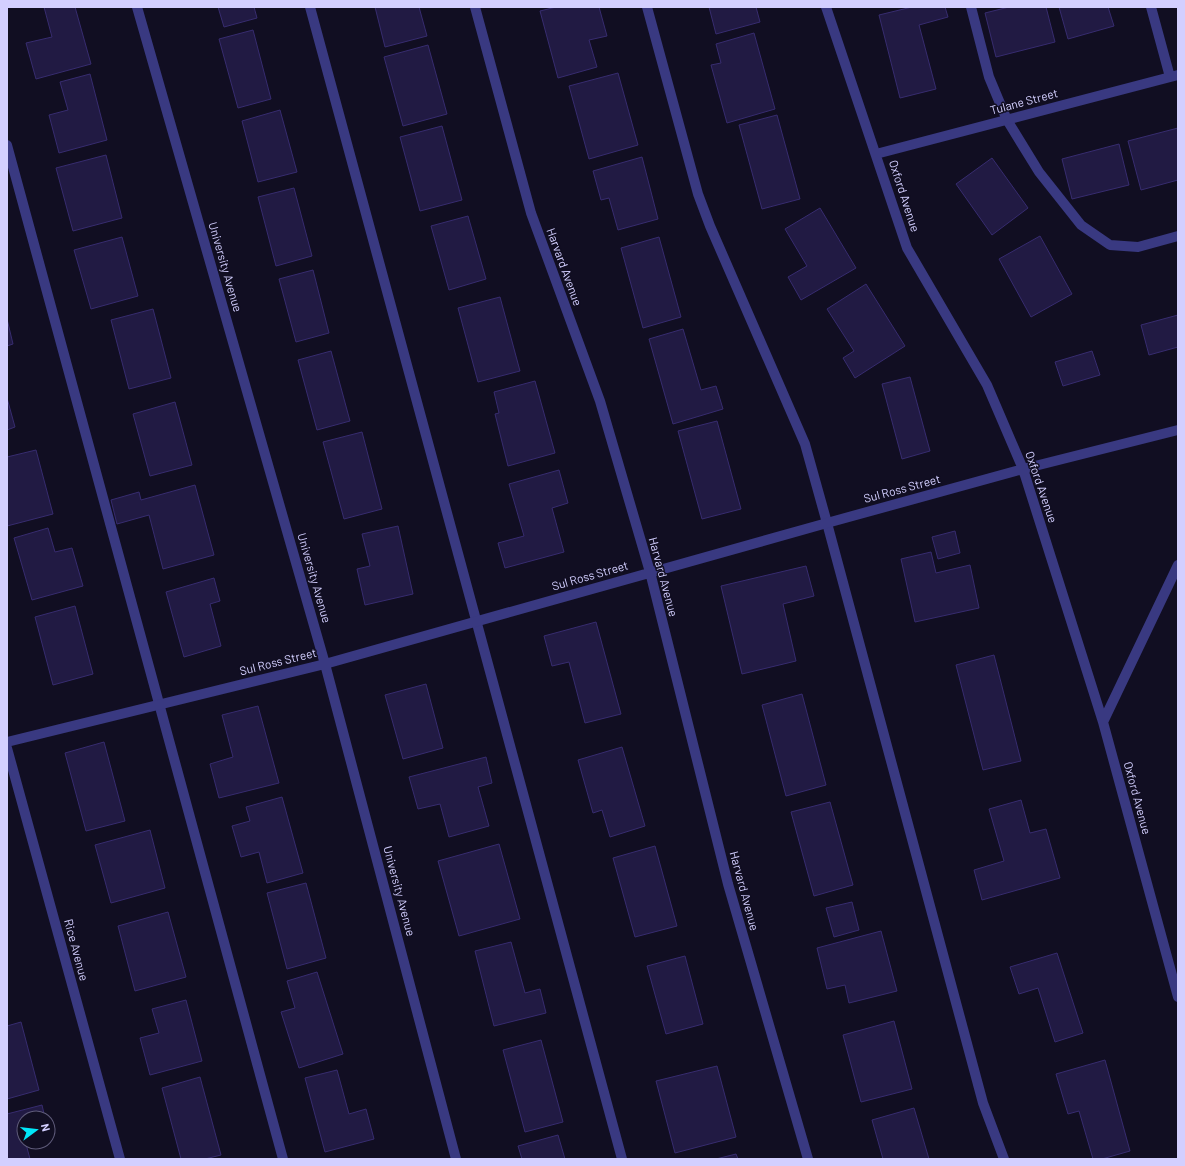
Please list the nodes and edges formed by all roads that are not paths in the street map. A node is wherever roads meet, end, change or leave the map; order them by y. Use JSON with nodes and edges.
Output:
{"nodes":[{"id":1,"x":137,"y":7,"type":"edge"},
{"id":2,"x":310,"y":7,"type":"edge"},
{"id":3,"x":475,"y":7,"type":"edge"},
{"id":4,"x":647,"y":7,"type":"edge"},
{"id":5,"x":826,"y":7,"type":"edge"},
{"id":6,"x":971,"y":7,"type":"edge"},
{"id":7,"x":1151,"y":7,"type":"edge"},
{"id":8,"x":1174,"y":76,"type":"edge"},
{"id":9,"x":1007,"y":120,"type":"junction"},
{"id":10,"x":7,"y":144,"type":"edge"},
{"id":11,"x":876,"y":154,"type":"junction"},
{"id":12,"x":1178,"y":236,"type":"edge"},
{"id":13,"x":1178,"y":430,"type":"edge"},
{"id":14,"x":1023,"y":469,"type":"junction"},
{"id":15,"x":828,"y":523,"type":"junction"},
{"id":16,"x":1178,"y":565,"type":"edge"},
{"id":17,"x":650,"y":572,"type":"junction"},
{"id":18,"x":476,"y":621,"type":"junction"},
{"id":19,"x":325,"y":664,"type":"junction"},
{"id":20,"x":159,"y":705,"type":"junction"},
{"id":21,"x":1103,"y":722,"type":"junction"},
{"id":22,"x":7,"y":742,"type":"edge"},
{"id":23,"x":7,"y":748,"type":"edge"},
{"id":24,"x":1178,"y":997,"type":"edge"},
{"id":25,"x":120,"y":1159,"type":"edge"},
{"id":26,"x":283,"y":1159,"type":"edge"},
{"id":27,"x":456,"y":1159,"type":"edge"},
{"id":28,"x":622,"y":1159,"type":"edge"},
{"id":29,"x":808,"y":1159,"type":"edge"},
{"id":30,"x":1004,"y":1159,"type":"edge"}],
"edges":[{"from":1,"to":19,"type":"street","name":"University Avenue"},
{"from":2,"to":18,"type":"street"},
{"from":3,"to":17,"type":"street","name":"Harvard Avenue"},
{"from":4,"to":15,"type":"street"},
{"from":5,"to":11,"type":"street","name":"Oxford Avenue"},
{"from":6,"to":9,"type":"street"},
{"from":7,"to":8,"type":"street"},
{"from":8,"to":9,"type":"street","name":"Tulane Street"},
{"from":9,"to":11,"type":"street","name":"Tulane Street"},
{"from":9,"to":12,"type":"street"},
{"from":10,"to":20,"type":"street"},
{"from":11,"to":14,"type":"street","name":"Oxford Avenue"},
{"from":13,"to":14,"type":"street","name":"Sul Ross Street"},
{"from":14,"to":15,"type":"street","name":"Sul Ross Street"},
{"from":14,"to":21,"type":"street","name":"Oxford Avenue"},
{"from":15,"to":17,"type":"street","name":"Sul Ross Street"},
{"from":15,"to":30,"type":"street"},
{"from":16,"to":21,"type":"street"},
{"from":17,"to":18,"type":"street","name":"Sul Ross Street"},
{"from":17,"to":29,"type":"street","name":"Harvard Avenue"},
{"from":18,"to":19,"type":"street","name":"Sul Ross Street"},
{"from":18,"to":28,"type":"street"},
{"from":19,"to":20,"type":"street","name":"Sul Ross Street"},
{"from":19,"to":27,"type":"street","name":"University Avenue"},
{"from":20,"to":22,"type":"street","name":"Sul Ross Street"},
{"from":20,"to":26,"type":"street"},
{"from":21,"to":24,"type":"street","name":"Oxford Avenue"},
{"from":23,"to":25,"type":"street","name":"Rice Avenue"}]}
